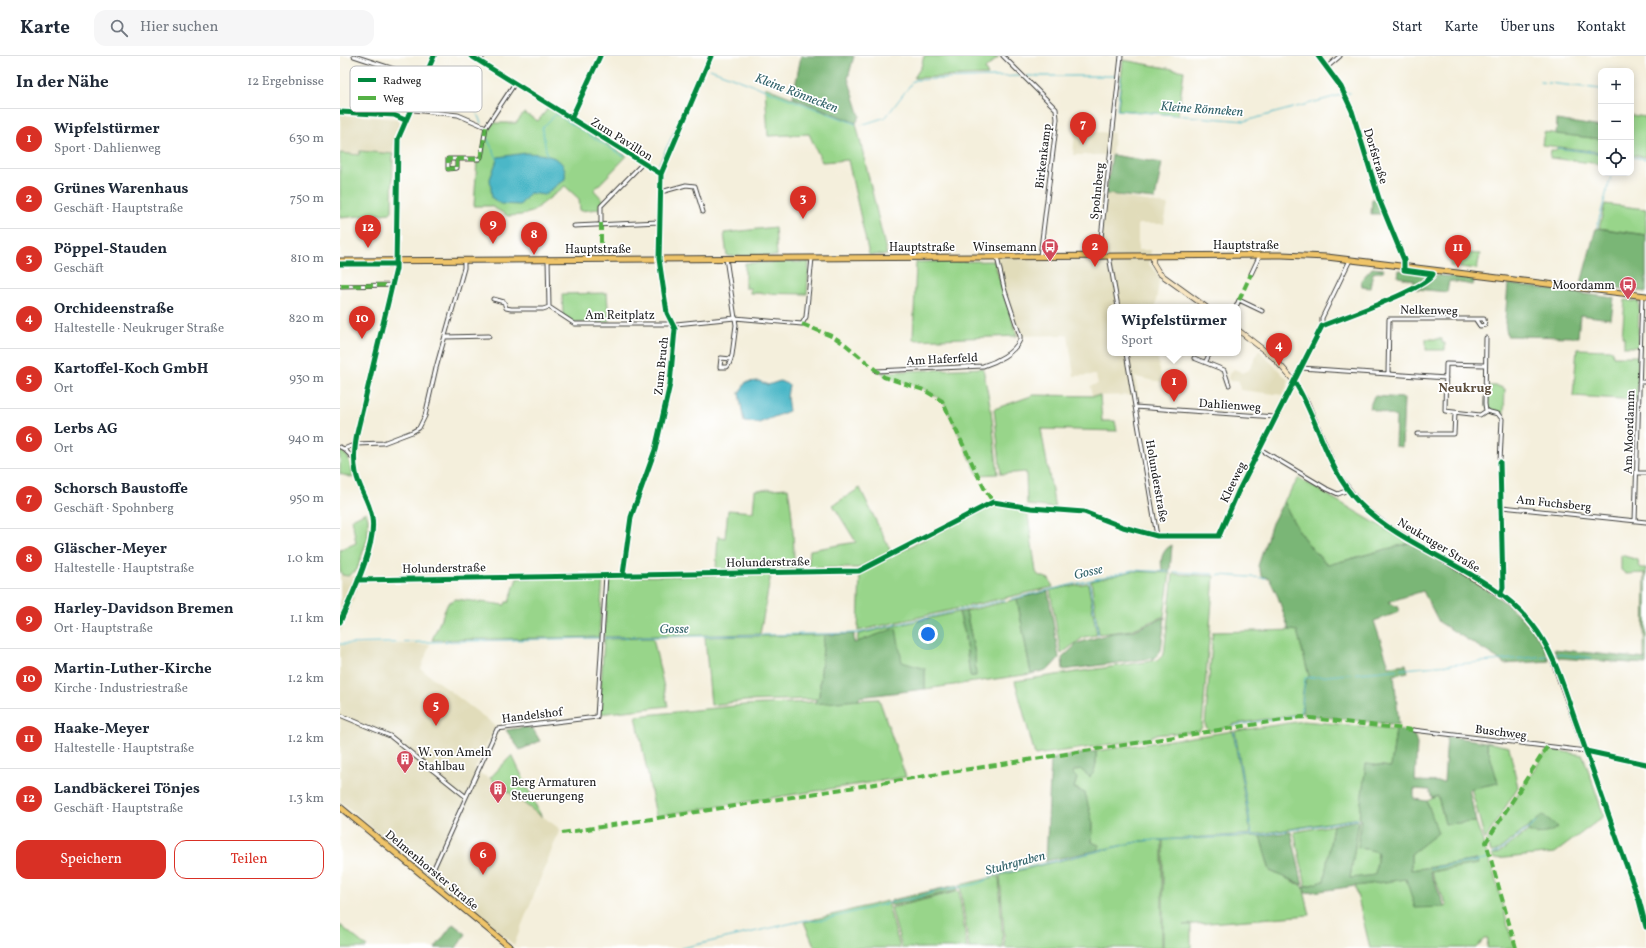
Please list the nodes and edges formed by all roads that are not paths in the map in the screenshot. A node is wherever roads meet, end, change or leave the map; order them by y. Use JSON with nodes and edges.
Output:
{"nodes":[{"id":1,"x":354,"y":56,"type":"edge"},
{"id":2,"x":434,"y":56,"type":"edge"},
{"id":3,"x":471,"y":56,"type":"edge"},
{"id":4,"x":483,"y":56,"type":"edge"},
{"id":5,"x":600,"y":56,"type":"edge"},
{"id":6,"x":711,"y":56,"type":"edge"},
{"id":7,"x":1003,"y":56,"type":"edge"},
{"id":8,"x":1121,"y":56,"type":"edge"},
{"id":9,"x":1318,"y":56,"type":"edge"},
{"id":10,"x":1340,"y":56,"type":"edge"},
{"id":11,"x":480,"y":62,"type":"junction"},
{"id":12,"x":384,"y":66,"type":"edge"},
{"id":13,"x":430,"y":66,"type":"edge"},
{"id":14,"x":1326,"y":68,"type":"junction"},
{"id":15,"x":514,"y":83,"type":"junction"},
{"id":16,"x":340,"y":112,"type":"edge"},
{"id":17,"x":408,"y":112,"type":"edge"},
{"id":18,"x":437,"y":112,"type":"edge"},
{"id":19,"x":571,"y":119,"type":"junction"},
{"id":20,"x":405,"y":120,"type":"junction"},
{"id":21,"x":486,"y":127,"type":"junction"},
{"id":22,"x":457,"y":159,"type":"dead end"},
{"id":23,"x":643,"y":163,"type":"junction"},
{"id":24,"x":661,"y":174,"type":"junction"},
{"id":25,"x":661,"y":192,"type":"junction"},
{"id":26,"x":703,"y":212,"type":"dead end"},
{"id":27,"x":660,"y":222,"type":"junction"},
{"id":28,"x":601,"y":223,"type":"junction"},
{"id":29,"x":574,"y":226,"type":"dead end"},
{"id":30,"x":1260,"y":255,"type":"junction"},
{"id":31,"x":1040,"y":256,"type":"junction"},
{"id":32,"x":1099,"y":256,"type":"junction"},
{"id":33,"x":1109,"y":256,"type":"junction"},
{"id":34,"x":1153,"y":256,"type":"junction"},
{"id":35,"x":998,"y":257,"type":"junction"},
{"id":36,"x":726,"y":258,"type":"junction"},
{"id":37,"x":812,"y":258,"type":"junction"},
{"id":38,"x":548,"y":259,"type":"junction"},
{"id":39,"x":658,"y":259,"type":"junction"},
{"id":40,"x":464,"y":260,"type":"junction"},
{"id":41,"x":1350,"y":260,"type":"junction"},
{"id":42,"x":340,"y":261,"type":"edge"},
{"id":43,"x":396,"y":261,"type":"junction"},
{"id":44,"x":1405,"y":267,"type":"junction"},
{"id":45,"x":1434,"y":270,"type":"junction"},
{"id":46,"x":1251,"y":274,"type":"dead end"},
{"id":47,"x":392,"y":285,"type":"junction"},
{"id":48,"x":341,"y":286,"type":"edge"},
{"id":49,"x":1644,"y":295,"type":"edge"},
{"id":50,"x":493,"y":299,"type":"dead end"},
{"id":51,"x":1117,"y":304,"type":"edge"},
{"id":52,"x":1202,"y":304,"type":"edge"},
{"id":53,"x":1237,"y":304,"type":"edge"},
{"id":54,"x":549,"y":307,"type":"junction"},
{"id":55,"x":1262,"y":311,"type":"dead end"},
{"id":56,"x":734,"y":318,"type":"junction"},
{"id":57,"x":1476,"y":320,"type":"dead end"},
{"id":58,"x":673,"y":325,"type":"junction"},
{"id":59,"x":1322,"y":326,"type":"junction"},
{"id":60,"x":1641,"y":331,"type":"junction"},
{"id":61,"x":1241,"y":332,"type":"edge"},
{"id":62,"x":1646,"y":332,"type":"edge"},
{"id":63,"x":489,"y":336,"type":"dead end"},
{"id":64,"x":445,"y":337,"type":"junction"},
{"id":65,"x":1486,"y":338,"type":"dead end"},
{"id":66,"x":1126,"y":356,"type":"edge"},
{"id":67,"x":1209,"y":356,"type":"edge"},
{"id":68,"x":1194,"y":358,"type":"dead end"},
{"id":69,"x":731,"y":359,"type":"dead end"},
{"id":70,"x":1206,"y":362,"type":"junction"},
{"id":71,"x":1484,"y":365,"type":"junction"},
{"id":72,"x":1301,"y":368,"type":"junction"},
{"id":73,"x":876,"y":371,"type":"dead end"},
{"id":74,"x":1388,"y":374,"type":"junction"},
{"id":75,"x":1446,"y":378,"type":"junction"},
{"id":76,"x":1294,"y":381,"type":"junction"},
{"id":77,"x":1639,"y":382,"type":"junction"},
{"id":78,"x":1646,"y":382,"type":"edge"},
{"id":79,"x":1229,"y":384,"type":"dead end"},
{"id":80,"x":666,"y":406,"type":"dead end"},
{"id":81,"x":1135,"y":407,"type":"junction"},
{"id":82,"x":1486,"y":411,"type":"junction"},
{"id":83,"x":1455,"y":414,"type":"junction"},
{"id":84,"x":1274,"y":417,"type":"junction"},
{"id":85,"x":1417,"y":434,"type":"dead end"},
{"id":86,"x":356,"y":444,"type":"junction"},
{"id":87,"x":340,"y":447,"type":"edge"},
{"id":88,"x":344,"y":449,"type":"junction"},
{"id":89,"x":1260,"y":449,"type":"junction"},
{"id":90,"x":354,"y":460,"type":"junction"},
{"id":91,"x":1637,"y":473,"type":"junction"},
{"id":92,"x":1646,"y":473,"type":"edge"},
{"id":93,"x":1348,"y":490,"type":"junction"},
{"id":94,"x":1502,"y":507,"type":"junction"},
{"id":95,"x":1635,"y":521,"type":"junction"},
{"id":96,"x":1646,"y":522,"type":"edge"},
{"id":97,"x":1157,"y":536,"type":"junction"},
{"id":98,"x":606,"y":575,"type":"junction"},
{"id":99,"x":358,"y":580,"type":"junction"},
{"id":100,"x":1500,"y":595,"type":"junction"},
{"id":101,"x":340,"y":622,"type":"edge"},
{"id":102,"x":340,"y":715,"type":"edge"},
{"id":103,"x":1413,"y":730,"type":"dead end"},
{"id":104,"x":1586,"y":751,"type":"junction"},
{"id":105,"x":1646,"y":764,"type":"edge"},
{"id":106,"x":465,"y":796,"type":"junction"},
{"id":107,"x":340,"y":807,"type":"edge"},
{"id":108,"x":433,"y":870,"type":"dead end"},
{"id":109,"x":1646,"y":927,"type":"edge"},
{"id":110,"x":511,"y":948,"type":"edge"}],
"edges":[{"from":1,"to":12,"type":"street"},
{"from":2,"to":13,"type":"street"},
{"from":3,"to":11,"type":"street","name":"Zum Pavillon"},
{"from":4,"to":11,"type":"street"},
{"from":5,"to":19,"type":"street"},
{"from":6,"to":24,"type":"street"},
{"from":7,"to":31,"type":"street","name":"Birkenkamp"},
{"from":8,"to":32,"type":"street","name":"Spohnberg"},
{"from":9,"to":14,"type":"street","name":"Dorfstraße"},
{"from":10,"to":14,"type":"street"},
{"from":11,"to":15,"type":"street","name":"Zum Pavillon"},
{"from":14,"to":44,"type":"street","name":"Dorfstraße"},
{"from":15,"to":19,"type":"street","name":"Zum Pavillon"},
{"from":15,"to":21,"type":"street"},
{"from":16,"to":20,"type":"street"},
{"from":17,"to":20,"type":"street"},
{"from":18,"to":21,"type":"street"},
{"from":19,"to":23,"type":"street","name":"Zum Pavillon"},
{"from":20,"to":43,"type":"street"},
{"from":21,"to":22,"type":"street"},
{"from":23,"to":24,"type":"street","name":"Zum Pavillon"},
{"from":23,"to":28,"type":"street"},
{"from":24,"to":25,"type":"street","name":"Zum Bruch"},
{"from":25,"to":26,"type":"street"},
{"from":25,"to":27,"type":"street","name":"Zum Bruch"},
{"from":27,"to":28,"type":"street"},
{"from":27,"to":39,"type":"street","name":"Zum Bruch"},
{"from":28,"to":29,"type":"street"},
{"from":30,"to":34,"type":"main road","name":"Hauptstraße"},
{"from":30,"to":41,"type":"main road","name":"Hauptstraße"},
{"from":30,"to":46,"type":"street"},
{"from":31,"to":32,"type":"main road","name":"Hauptstraße"},
{"from":31,"to":35,"type":"main road","name":"Hauptstraße"},
{"from":32,"to":33,"type":"main road","name":"Hauptstraße"},
{"from":33,"to":34,"type":"main road","name":"Hauptstraße"},
{"from":33,"to":51,"type":"street"},
{"from":34,"to":52,"type":"street"},
{"from":35,"to":37,"type":"main road","name":"Hauptstraße"},
{"from":35,"to":73,"type":"street","name":"Am Haferfeld"},
{"from":36,"to":37,"type":"main road","name":"Hauptstraße"},
{"from":36,"to":39,"type":"main road","name":"Hauptstraße"},
{"from":36,"to":56,"type":"street"},
{"from":37,"to":56,"type":"street","name":"Am Reitplatz"},
{"from":38,"to":39,"type":"main road","name":"Hauptstraße"},
{"from":38,"to":40,"type":"main road","name":"Hauptstraße"},
{"from":38,"to":54,"type":"street"},
{"from":39,"to":58,"type":"street","name":"Zum Bruch"},
{"from":40,"to":43,"type":"main road","name":"Hauptstraße"},
{"from":40,"to":64,"type":"street"},
{"from":41,"to":44,"type":"main road","name":"Hauptstraße"},
{"from":41,"to":59,"type":"street","name":"Kleeweg"},
{"from":42,"to":43,"type":"main road","name":"Hauptstraße"},
{"from":43,"to":47,"type":"street"},
{"from":44,"to":45,"type":"main road","name":"Hauptstraße"},
{"from":45,"to":49,"type":"main road","name":"Hauptstraße"},
{"from":45,"to":59,"type":"street"},
{"from":47,"to":48,"type":"street"},
{"from":47,"to":86,"type":"street"},
{"from":49,"to":60,"type":"street","name":"Am Moordamm"},
{"from":50,"to":54,"type":"street"},
{"from":53,"to":55,"type":"street"},
{"from":54,"to":58,"type":"street","name":"Am Reitplatz"},
{"from":56,"to":58,"type":"street","name":"Am Reitplatz"},
{"from":56,"to":69,"type":"street"},
{"from":57,"to":74,"type":"street","name":"Nelkenweg"},
{"from":58,"to":80,"type":"street","name":"Zum Bruch"},
{"from":59,"to":72,"type":"street","name":"Kleeweg"},
{"from":60,"to":62,"type":"street"},
{"from":60,"to":77,"type":"street","name":"Am Moordamm"},
{"from":61,"to":76,"type":"street","name":"Neukruger Straße"},
{"from":63,"to":64,"type":"street"},
{"from":64,"to":86,"type":"street"},
{"from":65,"to":71,"type":"street"},
{"from":66,"to":81,"type":"street","name":"Holunderstraße"},
{"from":67,"to":70,"type":"street"},
{"from":68,"to":70,"type":"street"},
{"from":70,"to":79,"type":"street"},
{"from":71,"to":75,"type":"street"},
{"from":71,"to":82,"type":"street"},
{"from":72,"to":74,"type":"street"},
{"from":72,"to":76,"type":"street","name":"Kleeweg"},
{"from":74,"to":75,"type":"street"},
{"from":75,"to":83,"type":"street"},
{"from":76,"to":84,"type":"street","name":"Kleeweg"},
{"from":76,"to":93,"type":"street","name":"Neukruger Straße"},
{"from":77,"to":78,"type":"street"},
{"from":77,"to":91,"type":"street","name":"Am Moordamm"},
{"from":81,"to":84,"type":"street","name":"Dahlienweg"},
{"from":81,"to":97,"type":"street","name":"Holunderstraße"},
{"from":82,"to":83,"type":"street"},
{"from":82,"to":94,"type":"street"},
{"from":83,"to":85,"type":"street"},
{"from":84,"to":89,"type":"street","name":"Kleeweg"},
{"from":86,"to":88,"type":"street"},
{"from":86,"to":90,"type":"street"},
{"from":87,"to":88,"type":"street"},
{"from":88,"to":90,"type":"street"},
{"from":89,"to":93,"type":"street"},
{"from":89,"to":97,"type":"street","name":"Kleeweg"},
{"from":90,"to":99,"type":"street"},
{"from":91,"to":92,"type":"street"},
{"from":91,"to":95,"type":"street","name":"Am Moordamm"},
{"from":93,"to":100,"type":"street","name":"Neukruger Straße"},
{"from":94,"to":95,"type":"street","name":"Am Fuchsberg"},
{"from":94,"to":100,"type":"street","name":"Am Fuchsberg"},
{"from":95,"to":96,"type":"street","name":"Am Fuchsberg"},
{"from":97,"to":98,"type":"street","name":"Holunderstraße"},
{"from":98,"to":99,"type":"street","name":"Holunderstraße"},
{"from":98,"to":106,"type":"street","name":"Handelshof"},
{"from":99,"to":101,"type":"street"},
{"from":100,"to":104,"type":"street","name":"Neukruger Straße"},
{"from":102,"to":106,"type":"street"},
{"from":103,"to":104,"type":"street","name":"Buschweg"},
{"from":104,"to":105,"type":"street","name":"Buschweg"},
{"from":104,"to":109,"type":"street","name":"Neukruger Straße"},
{"from":106,"to":108,"type":"street","name":"Handelshof"},
{"from":107,"to":110,"type":"main road","name":"Delmenhorster Straße"}]}
